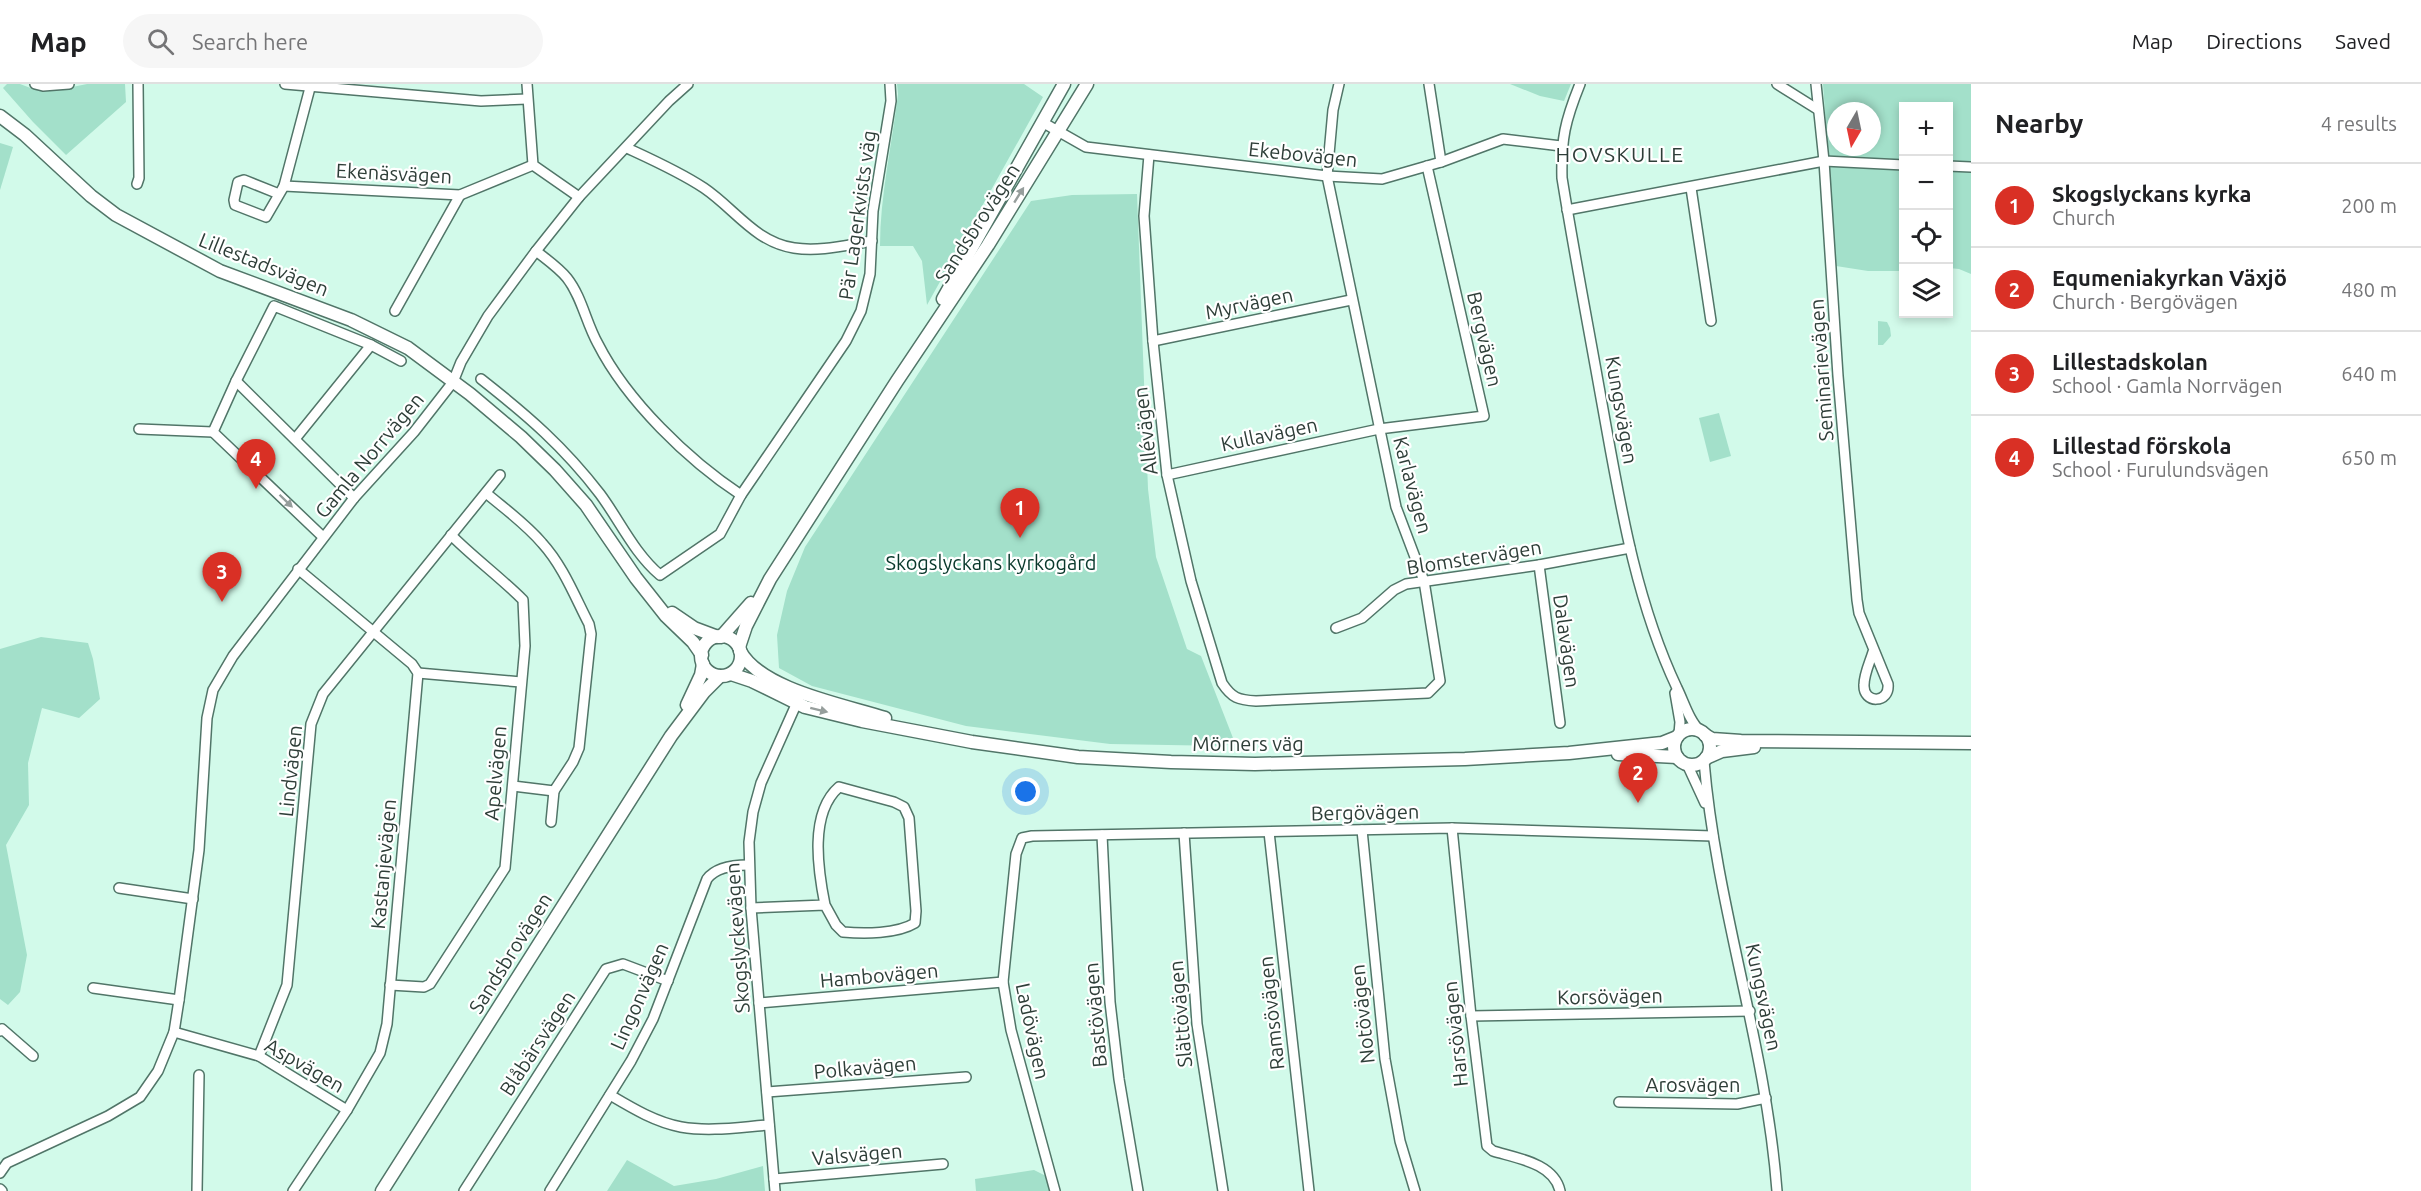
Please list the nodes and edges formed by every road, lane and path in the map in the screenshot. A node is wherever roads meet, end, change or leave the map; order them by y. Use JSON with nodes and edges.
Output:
{"nodes":[{"id":1,"x":35,"y":84,"type":"edge"},
{"id":2,"x":69,"y":84,"type":"edge"},
{"id":3,"x":138,"y":84,"type":"edge"},
{"id":4,"x":285,"y":84,"type":"edge"},
{"id":5,"x":527,"y":84,"type":"edge"},
{"id":6,"x":688,"y":84,"type":"edge"},
{"id":7,"x":890,"y":84,"type":"edge"},
{"id":8,"x":1064,"y":84,"type":"edge"},
{"id":9,"x":1087,"y":84,"type":"edge"},
{"id":10,"x":1339,"y":84,"type":"edge"},
{"id":11,"x":1429,"y":84,"type":"edge"},
{"id":12,"x":1580,"y":84,"type":"edge"},
{"id":13,"x":1777,"y":84,"type":"edge"},
{"id":14,"x":1816,"y":84,"type":"edge"},
{"id":15,"x":310,"y":85,"type":"edge"},
{"id":16,"x":527,"y":99,"type":"junction"},
{"id":17,"x":1817,"y":109,"type":"junction"},
{"id":18,"x":0,"y":116,"type":"edge"},
{"id":19,"x":1042,"y":122,"type":"junction"},
{"id":20,"x":1058,"y":131,"type":"junction"},
{"id":21,"x":1561,"y":146,"type":"junction"},
{"id":22,"x":627,"y":148,"type":"junction"},
{"id":23,"x":1149,"y":155,"type":"junction"},
{"id":24,"x":1824,"y":161,"type":"junction"},
{"id":25,"x":1442,"y":162,"type":"junction"},
{"id":26,"x":533,"y":165,"type":"junction"},
{"id":27,"x":1899,"y":165,"type":"edge"},
{"id":28,"x":1427,"y":166,"type":"junction"},
{"id":29,"x":1953,"y":166,"type":"edge"},
{"id":30,"x":1971,"y":167,"type":"edge"},
{"id":31,"x":1327,"y":176,"type":"junction"},
{"id":32,"x":137,"y":184,"type":"dead end"},
{"id":33,"x":1691,"y":188,"type":"junction"},
{"id":34,"x":281,"y":190,"type":"junction"},
{"id":35,"x":460,"y":195,"type":"junction"},
{"id":36,"x":579,"y":197,"type":"junction"},
{"id":37,"x":1567,"y":210,"type":"junction"},
{"id":38,"x":872,"y":241,"type":"junction"},
{"id":39,"x":536,"y":251,"type":"junction"},
{"id":40,"x":1352,"y":300,"type":"junction"},
{"id":41,"x":396,"y":311,"type":"dead end"},
{"id":42,"x":1711,"y":321,"type":"dead end"},
{"id":43,"x":1153,"y":341,"type":"junction"},
{"id":44,"x":371,"y":345,"type":"junction"},
{"id":45,"x":401,"y":361,"type":"dead end"},
{"id":46,"x":482,"y":380,"type":"dead end"},
{"id":47,"x":236,"y":381,"type":"junction"},
{"id":48,"x":897,"y":381,"type":"junction"},
{"id":49,"x":453,"y":382,"type":"junction"},
{"id":50,"x":534,"y":422,"type":"junction"},
{"id":51,"x":139,"y":429,"type":"dead end"},
{"id":52,"x":1379,"y":429,"type":"junction"},
{"id":53,"x":213,"y":432,"type":"junction"},
{"id":54,"x":521,"y":437,"type":"junction"},
{"id":55,"x":295,"y":439,"type":"junction"},
{"id":56,"x":500,"y":475,"type":"dead end"},
{"id":57,"x":1167,"y":475,"type":"junction"},
{"id":58,"x":486,"y":493,"type":"junction"},
{"id":59,"x":741,"y":495,"type":"junction"},
{"id":60,"x":354,"y":498,"type":"junction"},
{"id":61,"x":452,"y":535,"type":"junction"},
{"id":62,"x":323,"y":537,"type":"junction"},
{"id":63,"x":1630,"y":548,"type":"junction"},
{"id":64,"x":1539,"y":565,"type":"junction"},
{"id":65,"x":298,"y":568,"type":"junction"},
{"id":66,"x":770,"y":579,"type":"junction"},
{"id":67,"x":1424,"y":581,"type":"junction"},
{"id":68,"x":652,"y":597,"type":"junction"},
{"id":69,"x":1336,"y":628,"type":"dead end"},
{"id":70,"x":373,"y":630,"type":"junction"},
{"id":71,"x":720,"y":637,"type":"junction"},
{"id":72,"x":740,"y":649,"type":"junction"},
{"id":73,"x":1873,"y":652,"type":"junction"},
{"id":74,"x":703,"y":659,"type":"junction"},
{"id":75,"x":418,"y":673,"type":"junction"},
{"id":76,"x":725,"y":675,"type":"junction"},
{"id":77,"x":1671,"y":676,"type":"junction"},
{"id":78,"x":521,"y":682,"type":"junction"},
{"id":79,"x":1230,"y":694,"type":"joint"},
{"id":80,"x":799,"y":698,"type":"junction"},
{"id":81,"x":1560,"y":723,"type":"dead end"},
{"id":82,"x":1703,"y":733,"type":"junction"},
{"id":83,"x":671,"y":736,"type":"junction"},
{"id":84,"x":1678,"y":736,"type":"junction"},
{"id":85,"x":1817,"y":742,"type":"junction"},
{"id":86,"x":1971,"y":745,"type":"edge"},
{"id":87,"x":1569,"y":753,"type":"junction"},
{"id":88,"x":1705,"y":759,"type":"junction"},
{"id":89,"x":1682,"y":761,"type":"junction"},
{"id":90,"x":513,"y":786,"type":"junction"},
{"id":91,"x":554,"y":791,"type":"junction"},
{"id":92,"x":1708,"y":811,"type":"junction"},
{"id":93,"x":551,"y":822,"type":"dead end"},
{"id":94,"x":1452,"y":828,"type":"junction"},
{"id":95,"x":1362,"y":830,"type":"junction"},
{"id":96,"x":1269,"y":832,"type":"junction"},
{"id":97,"x":1184,"y":833,"type":"junction"},
{"id":98,"x":1102,"y":835,"type":"junction"},
{"id":99,"x":1713,"y":836,"type":"junction"},
{"id":100,"x":1020,"y":840,"type":"joint"},
{"id":101,"x":748,"y":865,"type":"junction"},
{"id":102,"x":119,"y":888,"type":"dead end"},
{"id":103,"x":193,"y":899,"type":"junction"},
{"id":104,"x":825,"y":905,"type":"junction"},
{"id":105,"x":751,"y":908,"type":"junction"},
{"id":106,"x":668,"y":981,"type":"junction"},
{"id":107,"x":1003,"y":982,"type":"junction"},
{"id":108,"x":390,"y":985,"type":"junction"},
{"id":109,"x":93,"y":988,"type":"dead end"},
{"id":110,"x":179,"y":1000,"type":"junction"},
{"id":111,"x":759,"y":1003,"type":"junction"},
{"id":112,"x":1750,"y":1011,"type":"junction"},
{"id":113,"x":1471,"y":1016,"type":"junction"},
{"id":114,"x":0,"y":1031,"type":"edge"},
{"id":115,"x":174,"y":1032,"type":"junction"},
{"id":116,"x":33,"y":1056,"type":"dead end"},
{"id":117,"x":259,"y":1056,"type":"junction"},
{"id":118,"x":199,"y":1075,"type":"dead end"},
{"id":119,"x":966,"y":1077,"type":"dead end"},
{"id":120,"x":767,"y":1092,"type":"junction"},
{"id":121,"x":610,"y":1095,"type":"junction"},
{"id":122,"x":1766,"y":1098,"type":"junction"},
{"id":123,"x":1619,"y":1102,"type":"dead end"},
{"id":124,"x":347,"y":1110,"type":"junction"},
{"id":125,"x":769,"y":1125,"type":"junction"},
{"id":126,"x":943,"y":1164,"type":"dead end"},
{"id":127,"x":0,"y":1173,"type":"edge"},
{"id":128,"x":774,"y":1179,"type":"junction"},
{"id":129,"x":197,"y":1191,"type":"edge"},
{"id":130,"x":293,"y":1191,"type":"edge"},
{"id":131,"x":382,"y":1191,"type":"edge"},
{"id":132,"x":464,"y":1191,"type":"edge"},
{"id":133,"x":550,"y":1191,"type":"edge"},
{"id":134,"x":775,"y":1191,"type":"edge"},
{"id":135,"x":1055,"y":1191,"type":"edge"},
{"id":136,"x":1138,"y":1191,"type":"edge"},
{"id":137,"x":1223,"y":1191,"type":"edge"},
{"id":138,"x":1310,"y":1191,"type":"edge"},
{"id":139,"x":1415,"y":1191,"type":"edge"},
{"id":140,"x":1560,"y":1191,"type":"edge"},
{"id":141,"x":1777,"y":1191,"type":"edge"}],
"edges":[{"from":1,"to":2,"type":"street"},
{"from":3,"to":32,"type":"street"},
{"from":4,"to":15,"type":"street"},
{"from":5,"to":16,"type":"street"},
{"from":6,"to":22,"type":"street","name":"Gamla Norrvägen"},
{"from":7,"to":38,"type":"street","name":"Pär Lagerkvists väg"},
{"from":8,"to":19,"type":"main road","name":"Sandsbrovägen"},
{"from":9,"to":20,"type":"main road","name":"Sandsbrovägen"},
{"from":10,"to":31,"type":"street","name":"Karlavägen"},
{"from":11,"to":25,"type":"street"},
{"from":12,"to":21,"type":"street","name":"Kungsvägen"},
{"from":13,"to":17,"type":"street"},
{"from":14,"to":17,"type":"street","name":"Seminarievägen"},
{"from":15,"to":16,"type":"street"},
{"from":15,"to":34,"type":"street"},
{"from":16,"to":26,"type":"street"},
{"from":17,"to":24,"type":"street","name":"Seminarievägen"},
{"from":18,"to":49,"type":"main road","name":"Lillestadsvägen"},
{"from":19,"to":20,"type":"street","name":"Ekebovägen"},
{"from":19,"to":48,"type":"main road","name":"Sandsbrovägen"},
{"from":20,"to":23,"type":"street","name":"Ekebovägen"},
{"from":48,"to":20,"type":"main road","name":"Sandsbrovägen","one_way":true},
{"from":21,"to":25,"type":"street","name":"Ekebovägen"},
{"from":21,"to":37,"type":"street","name":"Kungsvägen"},
{"from":22,"to":36,"type":"street","name":"Gamla Norrvägen"},
{"from":22,"to":38,"type":"street"},
{"from":23,"to":31,"type":"street","name":"Ekebovägen"},
{"from":23,"to":43,"type":"street","name":"Allévägen"},
{"from":24,"to":27,"type":"street"},
{"from":24,"to":33,"type":"street"},
{"from":24,"to":73,"type":"street","name":"Seminarievägen"},
{"from":25,"to":28,"type":"street","name":"Ekebovägen"},
{"from":26,"to":35,"type":"street","name":"Ekenäsvägen"},
{"from":26,"to":36,"type":"street"},
{"from":28,"to":31,"type":"street","name":"Ekebovägen"},
{"from":28,"to":52,"type":"street","name":"Bergvägen"},
{"from":29,"to":30,"type":"street"},
{"from":31,"to":40,"type":"street","name":"Karlavägen"},
{"from":33,"to":37,"type":"street"},
{"from":33,"to":42,"type":"street"},
{"from":34,"to":34,"type":"street","name":"Ekenäsvägen"},
{"from":34,"to":35,"type":"street","name":"Ekenäsvägen"},
{"from":35,"to":41,"type":"street"},
{"from":36,"to":39,"type":"street","name":"Gamla Norrvägen"},
{"from":37,"to":63,"type":"street","name":"Kungsvägen"},
{"from":38,"to":59,"type":"street","name":"Pär Lagerkvists väg"},
{"from":39,"to":49,"type":"street","name":"Gamla Norrvägen"},
{"from":39,"to":59,"type":"street"},
{"from":40,"to":43,"type":"street","name":"Myrvägen"},
{"from":40,"to":52,"type":"street","name":"Karlavägen"},
{"from":43,"to":57,"type":"street","name":"Allévägen"},
{"from":44,"to":45,"type":"street","name":"Lillestadsvägen"},
{"from":44,"to":47,"type":"street","name":"Lillestadsvägen"},
{"from":44,"to":55,"type":"street"},
{"from":46,"to":50,"type":"street"},
{"from":47,"to":53,"type":"street"},
{"from":47,"to":55,"type":"street"},
{"from":48,"to":66,"type":"main road","name":"Sandsbrovägen"},
{"from":49,"to":54,"type":"main road","name":"Lillestadsvägen"},
{"from":49,"to":60,"type":"street","name":"Gamla Norrvägen"},
{"from":50,"to":54,"type":"street"},
{"from":50,"to":59,"type":"street","name":"Pär Lagerkvists väg"},
{"from":51,"to":53,"type":"street"},
{"from":52,"to":57,"type":"street","name":"Kullavägen"},
{"from":52,"to":67,"type":"street","name":"Karlavägen"},
{"from":53,"to":62,"type":"street","one_way":true},
{"from":54,"to":68,"type":"main road","name":"Lillestadsvägen"},
{"from":55,"to":60,"type":"street"},
{"from":56,"to":58,"type":"street","name":"Lindvägen"},
{"from":57,"to":79,"type":"street","name":"Allévägen"},
{"from":58,"to":61,"type":"street","name":"Lindvägen"},
{"from":58,"to":91,"type":"street"},
{"from":60,"to":62,"type":"street","name":"Gamla Norrvägen"},
{"from":61,"to":70,"type":"street","name":"Lindvägen"},
{"from":61,"to":78,"type":"street","name":"Apelvägen"},
{"from":62,"to":65,"type":"street","name":"Gamla Norrvägen"},
{"from":63,"to":64,"type":"street","name":"Blomstervägen"},
{"from":63,"to":77,"type":"street","name":"Kungsvägen"},
{"from":64,"to":67,"type":"street","name":"Blomstervägen"},
{"from":64,"to":81,"type":"street","name":"Dalavägen"},
{"from":65,"to":70,"type":"street"},
{"from":65,"to":103,"type":"street","name":"Gamla Norrvägen"},
{"from":66,"to":71,"type":"main road","name":"Sandsbrovägen"},
{"from":66,"to":72,"type":"main road","name":"Sandsbrovägen"},
{"from":67,"to":69,"type":"street","name":"Blomstervägen"},
{"from":67,"to":79,"type":"street","name":"Karlavägen"},
{"from":68,"to":71,"type":"main road","name":"Lillestadsvägen"},
{"from":68,"to":74,"type":"main road","name":"Lillestadsvägen"},
{"from":70,"to":75,"type":"street"},
{"from":70,"to":117,"type":"street","name":"Lindvägen"},
{"from":71,"to":72,"type":"main road"},
{"from":71,"to":74,"type":"main road"},
{"from":72,"to":76,"type":"main road"},
{"from":72,"to":80,"type":"main road","name":"Mörners väg"},
{"from":73,"to":73,"type":"street","name":"Seminarievägen"},
{"from":74,"to":76,"type":"main road"},
{"from":74,"to":83,"type":"main road","name":"Sandsbrovägen"},
{"from":75,"to":78,"type":"street"},
{"from":75,"to":108,"type":"street","name":"Kastanjevägen"},
{"from":76,"to":80,"type":"main road","name":"Mörners väg"},
{"from":76,"to":83,"type":"main road","name":"Sandsbrovägen"},
{"from":77,"to":82,"type":"street","name":"Kungsvägen"},
{"from":77,"to":84,"type":"street","name":"Kungsvägen"},
{"from":78,"to":90,"type":"street","name":"Apelvägen"},
{"from":80,"to":87,"type":"main road","name":"Mörners väg"},
{"from":80,"to":101,"type":"street","name":"Skogslyckevägen"},
{"from":82,"to":84,"type":"main road"},
{"from":82,"to":85,"type":"main road"},
{"from":82,"to":88,"type":"main road"},
{"from":83,"to":131,"type":"main road","name":"Sandsbrovägen"},
{"from":84,"to":87,"type":"main road","name":"Mörners väg"},
{"from":84,"to":89,"type":"main road"},
{"from":85,"to":86,"type":"main road"},
{"from":85,"to":88,"type":"main road"},
{"from":87,"to":89,"type":"main road","name":"Mörners väg"},
{"from":88,"to":89,"type":"main road"},
{"from":88,"to":92,"type":"street","name":"Kungsvägen"},
{"from":89,"to":92,"type":"street","name":"Kungsvägen"},
{"from":90,"to":91,"type":"street"},
{"from":90,"to":108,"type":"street","name":"Apelvägen"},
{"from":91,"to":93,"type":"street"},
{"from":92,"to":99,"type":"street","name":"Kungsvägen"},
{"from":94,"to":95,"type":"street","name":"Bergövägen"},
{"from":94,"to":99,"type":"street","name":"Bergövägen"},
{"from":94,"to":113,"type":"street","name":"Harsövägen"},
{"from":95,"to":96,"type":"street","name":"Bergövägen"},
{"from":95,"to":139,"type":"street","name":"Notövägen"},
{"from":96,"to":97,"type":"street","name":"Bergövägen"},
{"from":96,"to":138,"type":"street","name":"Ramsövägen"},
{"from":97,"to":98,"type":"street","name":"Bergövägen"},
{"from":97,"to":137,"type":"street","name":"Slättövägen"},
{"from":98,"to":100,"type":"street","name":"Bergövägen"},
{"from":98,"to":136,"type":"street","name":"Bastövägen"},
{"from":99,"to":112,"type":"street","name":"Kungsvägen"},
{"from":100,"to":107,"type":"street","name":"Ladövägen"},
{"from":101,"to":105,"type":"street","name":"Skogslyckevägen"},
{"from":101,"to":106,"type":"street","name":"Lingonvägen"},
{"from":102,"to":103,"type":"street"},
{"from":103,"to":110,"type":"street","name":"Gamla Norrvägen"},
{"from":104,"to":104,"type":"street"},
{"from":104,"to":105,"type":"street"},
{"from":105,"to":111,"type":"street","name":"Skogslyckevägen"},
{"from":106,"to":121,"type":"street","name":"Lingonvägen"},
{"from":106,"to":132,"type":"street","name":"Blåbärsvägen"},
{"from":107,"to":111,"type":"street","name":"Hambovägen"},
{"from":107,"to":135,"type":"street","name":"Ladövägen"},
{"from":108,"to":124,"type":"street","name":"Kastanjevägen"},
{"from":109,"to":110,"type":"street"},
{"from":110,"to":115,"type":"street","name":"Gamla Norrvägen"},
{"from":111,"to":120,"type":"street","name":"Skogslyckevägen"},
{"from":112,"to":113,"type":"street","name":"Korsövägen"},
{"from":112,"to":122,"type":"street","name":"Kungsvägen"},
{"from":113,"to":140,"type":"street","name":"Harsövägen"},
{"from":114,"to":116,"type":"street"},
{"from":115,"to":117,"type":"street","name":"Aspvägen"},
{"from":115,"to":127,"type":"street","name":"Gamla Norrvägen"},
{"from":117,"to":124,"type":"street","name":"Aspvägen"},
{"from":118,"to":129,"type":"street"},
{"from":119,"to":120,"type":"street","name":"Polkavägen"},
{"from":120,"to":125,"type":"street","name":"Skogslyckevägen"},
{"from":121,"to":125,"type":"street"},
{"from":121,"to":133,"type":"street","name":"Lingonvägen"},
{"from":122,"to":123,"type":"street","name":"Arosvägen"},
{"from":122,"to":141,"type":"street","name":"Kungsvägen"},
{"from":124,"to":130,"type":"street","name":"Kastanjevägen"},
{"from":125,"to":128,"type":"street","name":"Skogslyckevägen"},
{"from":126,"to":128,"type":"street","name":"Valsvägen"},
{"from":128,"to":134,"type":"street","name":"Skogslyckevägen"}]}
